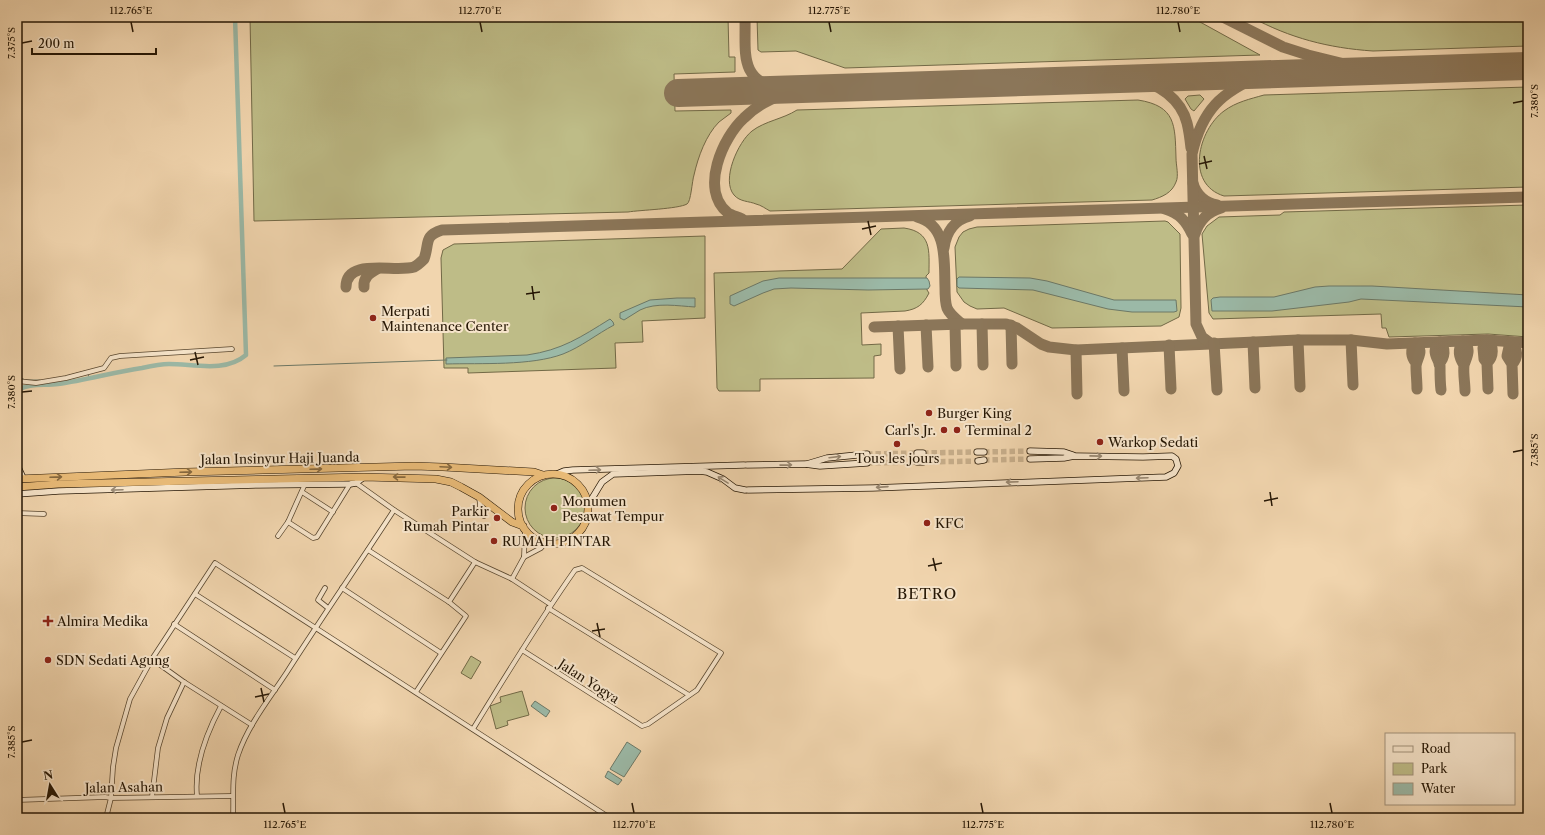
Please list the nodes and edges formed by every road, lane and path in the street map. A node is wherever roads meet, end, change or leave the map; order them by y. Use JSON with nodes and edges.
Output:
{"nodes":[{"id":1,"x":232,"y":349,"type":"dead end"},
{"id":2,"x":17,"y":381,"type":"edge"},
{"id":3,"x":1030,"y":450,"type":"tunnel mouth"},
{"id":4,"x":917,"y":453,"type":"tunnel mouth"},
{"id":5,"x":923,"y":453,"type":"tunnel mouth"},
{"id":6,"x":867,"y":454,"type":"tunnel mouth"},
{"id":7,"x":1074,"y":456,"type":"junction"},
{"id":8,"x":1030,"y":459,"type":"tunnel mouth"},
{"id":9,"x":917,"y":462,"type":"tunnel mouth"},
{"id":10,"x":923,"y":462,"type":"tunnel mouth"},
{"id":11,"x":867,"y":463,"type":"tunnel mouth"},
{"id":12,"x":805,"y":464,"type":"junction"},
{"id":13,"x":17,"y":465,"type":"edge"},
{"id":14,"x":340,"y":468,"type":"junction"},
{"id":15,"x":140,"y":474,"type":"junction"},
{"id":16,"x":557,"y":474,"type":"junction"},
{"id":17,"x":543,"y":475,"type":"junction"},
{"id":18,"x":364,"y":477,"type":"junction"},
{"id":19,"x":20,"y":478,"type":"edge"},
{"id":20,"x":341,"y":478,"type":"junction"},
{"id":21,"x":140,"y":484,"type":"junction"},
{"id":22,"x":305,"y":484,"type":"junction"},
{"id":23,"x":353,"y":484,"type":"junction"},
{"id":24,"x":17,"y":487,"type":"edge"},
{"id":25,"x":58,"y":488,"type":"junction"},
{"id":26,"x":302,"y":492,"type":"junction"},
{"id":27,"x":17,"y":494,"type":"edge"},
{"id":28,"x":479,"y":497,"type":"junction"},
{"id":29,"x":588,"y":505,"type":"junction"},
{"id":30,"x":394,"y":510,"type":"junction"},
{"id":31,"x":333,"y":512,"type":"junction"},
{"id":32,"x":17,"y":513,"type":"edge"},
{"id":33,"x":44,"y":514,"type":"dead end"},
{"id":34,"x":484,"y":516,"type":"dead end"},
{"id":35,"x":288,"y":522,"type":"junction"},
{"id":36,"x":524,"y":528,"type":"junction"},
{"id":37,"x":278,"y":536,"type":"dead end"},
{"id":38,"x":545,"y":543,"type":"junction"},
{"id":39,"x":368,"y":550,"type":"junction"},
{"id":40,"x":524,"y":557,"type":"junction"},
{"id":41,"x":475,"y":562,"type":"junction"},
{"id":42,"x":512,"y":579,"type":"junction"},
{"id":43,"x":325,"y":588,"type":"dead end"},
{"id":44,"x":342,"y":588,"type":"junction"},
{"id":45,"x":195,"y":594,"type":"junction"},
{"id":46,"x":449,"y":602,"type":"junction"},
{"id":47,"x":549,"y":606,"type":"junction"},
{"id":48,"x":328,"y":608,"type":"junction"},
{"id":49,"x":174,"y":624,"type":"junction"},
{"id":50,"x":313,"y":626,"type":"junction"},
{"id":51,"x":522,"y":650,"type":"junction"},
{"id":52,"x":441,"y":653,"type":"junction"},
{"id":53,"x":295,"y":658,"type":"junction"},
{"id":54,"x":152,"y":659,"type":"junction"},
{"id":55,"x":184,"y":682,"type":"junction"},
{"id":56,"x":275,"y":690,"type":"junction"},
{"id":57,"x":416,"y":692,"type":"junction"},
{"id":58,"x":689,"y":695,"type":"junction"},
{"id":59,"x":221,"y":706,"type":"junction"},
{"id":60,"x":252,"y":725,"type":"junction"},
{"id":61,"x":473,"y":729,"type":"junction"},
{"id":62,"x":197,"y":796,"type":"junction"},
{"id":63,"x":232,"y":796,"type":"junction"},
{"id":64,"x":152,"y":797,"type":"junction"},
{"id":65,"x":111,"y":798,"type":"junction"},
{"id":66,"x":17,"y":800,"type":"edge"},
{"id":67,"x":106,"y":818,"type":"edge"},
{"id":68,"x":233,"y":818,"type":"edge"},
{"id":69,"x":610,"y":818,"type":"edge"}],
"edges":[{"from":1,"to":2,"type":"street"},
{"from":3,"to":7,"type":"street"},
{"from":4,"to":5,"type":"street"},
{"from":12,"to":6,"type":"street","one_way":true},
{"from":7,"to":8,"type":"street"},
{"from":7,"to":29,"type":"street","one_way":true},
{"from":9,"to":10,"type":"street"},
{"from":11,"to":12,"type":"street"},
{"from":16,"to":12,"type":"street","one_way":true},
{"from":13,"to":19,"type":"street"},
{"from":15,"to":14,"type":"highway","name":"Jalan Insinyur Haji Juanda","one_way":true},
{"from":14,"to":17,"type":"highway","name":"Jalan Insinyur Haji Juanda","one_way":true},
{"from":14,"to":20,"type":"highway"},
{"from":19,"to":15,"type":"highway","name":"Jalan Insinyur Haji Juanda","one_way":true},
{"from":15,"to":21,"type":"highway"},
{"from":16,"to":17,"type":"highway"},
{"from":16,"to":29,"type":"highway"},
{"from":17,"to":36,"type":"highway"},
{"from":18,"to":20,"type":"highway","name":"Jalan Insinyur Haji Juanda"},
{"from":18,"to":23,"type":"street","name":"Jalan Insinyur Haji Juanda"},
{"from":28,"to":18,"type":"highway","name":"Jalan Insinyur Haji Juanda","one_way":true},
{"from":20,"to":21,"type":"highway","name":"Jalan Insinyur Haji Juanda"},
{"from":21,"to":25,"type":"highway","name":"Jalan Insinyur Haji Juanda"},
{"from":22,"to":23,"type":"street","name":"Jalan Insinyur Haji Juanda"},
{"from":22,"to":25,"type":"street","name":"Jalan Insinyur Haji Juanda","one_way":true},
{"from":22,"to":26,"type":"street"},
{"from":23,"to":30,"type":"street"},
{"from":23,"to":31,"type":"street"},
{"from":24,"to":25,"type":"highway","name":"Jalan Insinyur Haji Juanda"},
{"from":25,"to":27,"type":"street","name":"Jalan Insinyur Haji Juanda"},
{"from":26,"to":31,"type":"street"},
{"from":26,"to":35,"type":"street"},
{"from":28,"to":34,"type":"street"},
{"from":28,"to":36,"type":"highway","name":"Jalan Insinyur Haji Juanda"},
{"from":29,"to":38,"type":"highway"},
{"from":30,"to":39,"type":"street"},
{"from":30,"to":41,"type":"street"},
{"from":31,"to":35,"type":"street"},
{"from":32,"to":33,"type":"street"},
{"from":35,"to":37,"type":"street"},
{"from":36,"to":38,"type":"highway"},
{"from":36,"to":40,"type":"street"},
{"from":38,"to":40,"type":"street"},
{"from":39,"to":44,"type":"street"},
{"from":39,"to":46,"type":"street"},
{"from":40,"to":42,"type":"street"},
{"from":41,"to":42,"type":"street"},
{"from":41,"to":46,"type":"street"},
{"from":42,"to":47,"type":"street"},
{"from":43,"to":48,"type":"street"},
{"from":44,"to":48,"type":"street"},
{"from":44,"to":52,"type":"street"},
{"from":45,"to":49,"type":"street"},
{"from":45,"to":50,"type":"street"},
{"from":45,"to":53,"type":"street"},
{"from":46,"to":52,"type":"street"},
{"from":47,"to":51,"type":"street"},
{"from":47,"to":58,"type":"street"},
{"from":47,"to":58,"type":"street"},
{"from":48,"to":50,"type":"street"},
{"from":49,"to":54,"type":"street"},
{"from":49,"to":56,"type":"street"},
{"from":50,"to":53,"type":"street"},
{"from":50,"to":57,"type":"street"},
{"from":51,"to":58,"type":"street","name":"Jalan Yogya"},
{"from":51,"to":61,"type":"street"},
{"from":52,"to":57,"type":"street"},
{"from":53,"to":56,"type":"street"},
{"from":54,"to":55,"type":"street"},
{"from":54,"to":65,"type":"street"},
{"from":55,"to":59,"type":"street"},
{"from":55,"to":64,"type":"street"},
{"from":56,"to":60,"type":"street"},
{"from":57,"to":61,"type":"street"},
{"from":59,"to":60,"type":"street"},
{"from":59,"to":62,"type":"street"},
{"from":60,"to":63,"type":"street"},
{"from":61,"to":69,"type":"street"},
{"from":62,"to":63,"type":"street","name":"Jalan Asahan"},
{"from":62,"to":64,"type":"street","name":"Jalan Asahan"},
{"from":63,"to":68,"type":"street"},
{"from":64,"to":65,"type":"street","name":"Jalan Asahan"},
{"from":65,"to":66,"type":"street","name":"Jalan Asahan"},
{"from":65,"to":67,"type":"street"}]}
